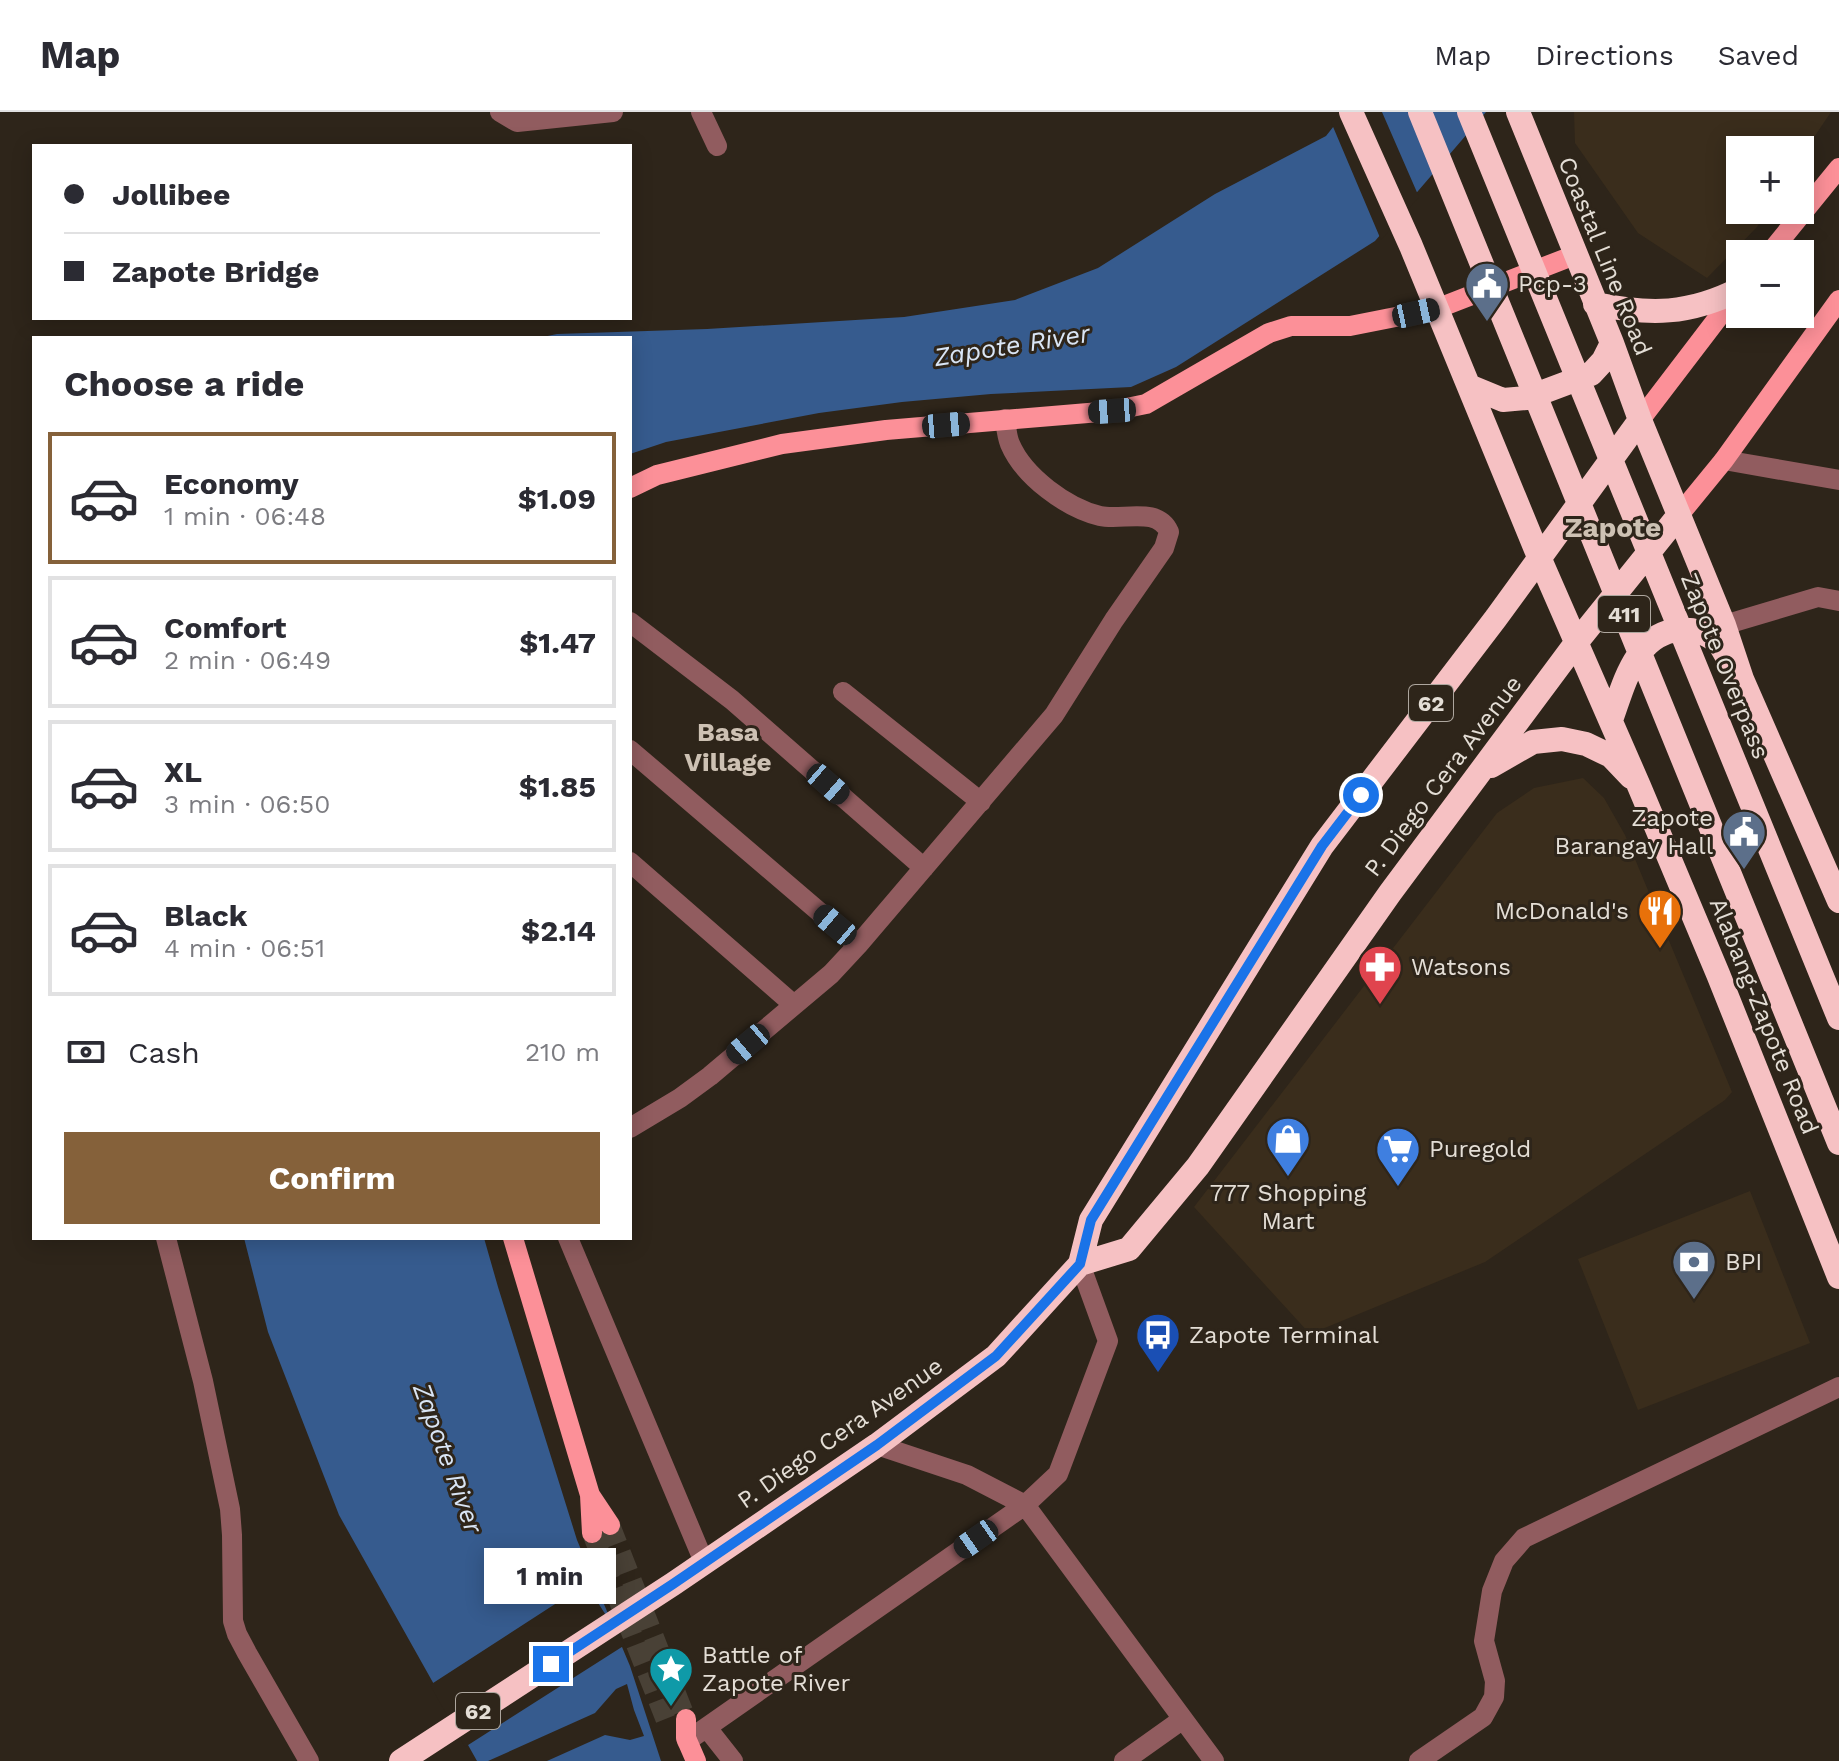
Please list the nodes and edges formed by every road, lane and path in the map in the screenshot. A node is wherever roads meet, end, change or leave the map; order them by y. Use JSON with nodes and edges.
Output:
{"nodes":[{"id":1,"x":500,"y":112,"type":"edge"},
{"id":2,"x":613,"y":112,"type":"edge"},
{"id":3,"x":701,"y":112,"type":"edge"},
{"id":4,"x":1351,"y":112,"type":"edge"},
{"id":5,"x":1420,"y":112,"type":"edge"},
{"id":6,"x":1469,"y":112,"type":"edge"},
{"id":7,"x":1518,"y":112,"type":"edge"},
{"id":8,"x":717,"y":146,"type":"dead end"},
{"id":9,"x":1839,"y":168,"type":"edge"},
{"id":10,"x":1780,"y":240,"type":"edge"},
{"id":11,"x":1575,"y":255,"type":"junction"},
{"id":12,"x":1726,"y":295,"type":"edge"},
{"id":13,"x":1839,"y":300,"type":"edge"},
{"id":14,"x":1595,"y":304,"type":"junction"},
{"id":15,"x":1726,"y":307,"type":"edge"},
{"id":16,"x":1436,"y":309,"type":"junction"},
{"id":17,"x":1612,"y":343,"type":"junction"},
{"id":18,"x":1469,"y":386,"type":"junction"},
{"id":19,"x":1005,"y":419,"type":"junction"},
{"id":20,"x":1640,"y":420,"type":"junction"},
{"id":21,"x":1724,"y":460,"type":"junction"},
{"id":22,"x":1839,"y":480,"type":"edge"},
{"id":23,"x":632,"y":487,"type":"edge"},
{"id":24,"x":1679,"y":515,"type":"junction"},
{"id":25,"x":1539,"y":557,"type":"junction"},
{"id":26,"x":1839,"y":601,"type":"edge"},
{"id":27,"x":632,"y":624,"type":"edge"},
{"id":28,"x":1724,"y":625,"type":"junction"},
{"id":29,"x":1576,"y":643,"type":"junction"},
{"id":30,"x":1742,"y":679,"type":"junction"},
{"id":31,"x":843,"y":692,"type":"dead end"},
{"id":32,"x":1611,"y":720,"type":"junction"},
{"id":33,"x":632,"y":752,"type":"edge"},
{"id":34,"x":1482,"y":771,"type":"junction"},
{"id":35,"x":1639,"y":786,"type":"junction"},
{"id":36,"x":981,"y":802,"type":"junction"},
{"id":37,"x":632,"y":864,"type":"edge"},
{"id":38,"x":924,"y":868,"type":"junction"},
{"id":39,"x":1839,"y":901,"type":"edge"},
{"id":40,"x":858,"y":945,"type":"junction"},
{"id":41,"x":794,"y":1005,"type":"junction"},
{"id":42,"x":1839,"y":1018,"type":"edge"},
{"id":43,"x":632,"y":1127,"type":"edge"},
{"id":44,"x":1839,"y":1143,"type":"edge"},
{"id":45,"x":167,"y":1240,"type":"edge"},
{"id":46,"x":514,"y":1240,"type":"edge"},
{"id":47,"x":569,"y":1240,"type":"edge"},
{"id":48,"x":1080,"y":1264,"type":"junction"},
{"id":49,"x":1839,"y":1277,"type":"edge"},
{"id":50,"x":1839,"y":1387,"type":"edge"},
{"id":51,"x":877,"y":1445,"type":"junction"},
{"id":52,"x":1025,"y":1505,"type":"junction"},
{"id":53,"x":601,"y":1529,"type":"tunnel mouth"},
{"id":54,"x":704,"y":1562,"type":"junction"},
{"id":55,"x":1183,"y":1719,"type":"junction"},
{"id":56,"x":707,"y":1728,"type":"junction"},
{"id":57,"x":682,"y":1732,"type":"joint"},
{"id":58,"x":309,"y":1761,"type":"edge"},
{"id":59,"x":401,"y":1761,"type":"edge"},
{"id":60,"x":696,"y":1761,"type":"edge"},
{"id":61,"x":733,"y":1761,"type":"edge"},
{"id":62,"x":1124,"y":1761,"type":"edge"},
{"id":63,"x":1214,"y":1761,"type":"edge"},
{"id":64,"x":1419,"y":1761,"type":"edge"}],
"edges":[{"from":1,"to":2,"type":"street"},
{"from":3,"to":8,"type":"street"},
{"from":4,"to":16,"type":"highway","number":"411"},
{"from":5,"to":44,"type":"highway","number":"411"},
{"from":6,"to":42,"type":"highway","name":"Zapote Overpass","number":"411"},
{"from":7,"to":11,"type":"highway","name":"Coastal Line Road"},
{"from":9,"to":10,"type":"main road"},
{"from":11,"to":14,"type":"highway","name":"Coastal Line Road"},
{"from":11,"to":16,"type":"main road"},
{"from":12,"to":14,"type":"highway"},
{"from":13,"to":21,"type":"main road","name":"P. Diego Cera Avenue"},
{"from":14,"to":17,"type":"highway","name":"Coastal Line Road"},
{"from":15,"to":20,"type":"main road","name":"P. Diego Cera Avenue","number":"62"},
{"from":16,"to":18,"type":"highway","number":"411"},
{"from":16,"to":19,"type":"main road"},
{"from":17,"to":18,"type":"highway"},
{"from":17,"to":20,"type":"highway","name":"Coastal Line Road"},
{"from":18,"to":25,"type":"highway","number":"411"},
{"from":19,"to":23,"type":"main road"},
{"from":19,"to":36,"type":"street"},
{"from":20,"to":24,"type":"highway"},
{"from":20,"to":25,"type":"highway","name":"P. Diego Cera Avenue","number":"62"},
{"from":21,"to":22,"type":"street"},
{"from":21,"to":24,"type":"main road","name":"P. Diego Cera Avenue"},
{"from":24,"to":28,"type":"highway"},
{"from":24,"to":29,"type":"highway","name":"P. Diego Cera Avenue"},
{"from":25,"to":29,"type":"highway","name":"Alabang-Zapote Road","number":"411"},
{"from":25,"to":48,"type":"highway","name":"P. Diego Cera Avenue","number":"62"},
{"from":26,"to":28,"type":"street"},
{"from":27,"to":38,"type":"street"},
{"from":28,"to":30,"type":"highway"},
{"from":29,"to":32,"type":"highway","name":"Alabang-Zapote Road","number":"411"},
{"from":29,"to":34,"type":"highway","name":"P. Diego Cera Avenue"},
{"from":30,"to":32,"type":"highway"},
{"from":30,"to":39,"type":"highway"},
{"from":31,"to":36,"type":"street"},
{"from":32,"to":35,"type":"highway","name":"Alabang-Zapote Road","number":"411"},
{"from":33,"to":40,"type":"street"},
{"from":34,"to":35,"type":"highway"},
{"from":34,"to":48,"type":"highway","name":"P. Diego Cera Avenue"},
{"from":35,"to":49,"type":"highway","name":"Alabang-Zapote Road","number":"411"},
{"from":36,"to":38,"type":"street"},
{"from":37,"to":41,"type":"street"},
{"from":38,"to":40,"type":"street"},
{"from":40,"to":41,"type":"street"},
{"from":41,"to":43,"type":"street"},
{"from":45,"to":58,"type":"street"},
{"from":46,"to":53,"type":"main road"},
{"from":47,"to":54,"type":"street"},
{"from":48,"to":51,"type":"highway","name":"P. Diego Cera Avenue","number":"62"},
{"from":48,"to":52,"type":"street"},
{"from":50,"to":64,"type":"street"},
{"from":51,"to":52,"type":"street"},
{"from":51,"to":54,"type":"highway","name":"P. Diego Cera Avenue","number":"62"},
{"from":52,"to":55,"type":"street"},
{"from":52,"to":56,"type":"street"},
{"from":54,"to":59,"type":"highway","name":"P. Diego Cera Avenue","number":"62"},
{"from":55,"to":62,"type":"street"},
{"from":55,"to":63,"type":"street"},
{"from":56,"to":57,"type":"street"},
{"from":56,"to":61,"type":"street"},
{"from":57,"to":60,"type":"main road"}]}
